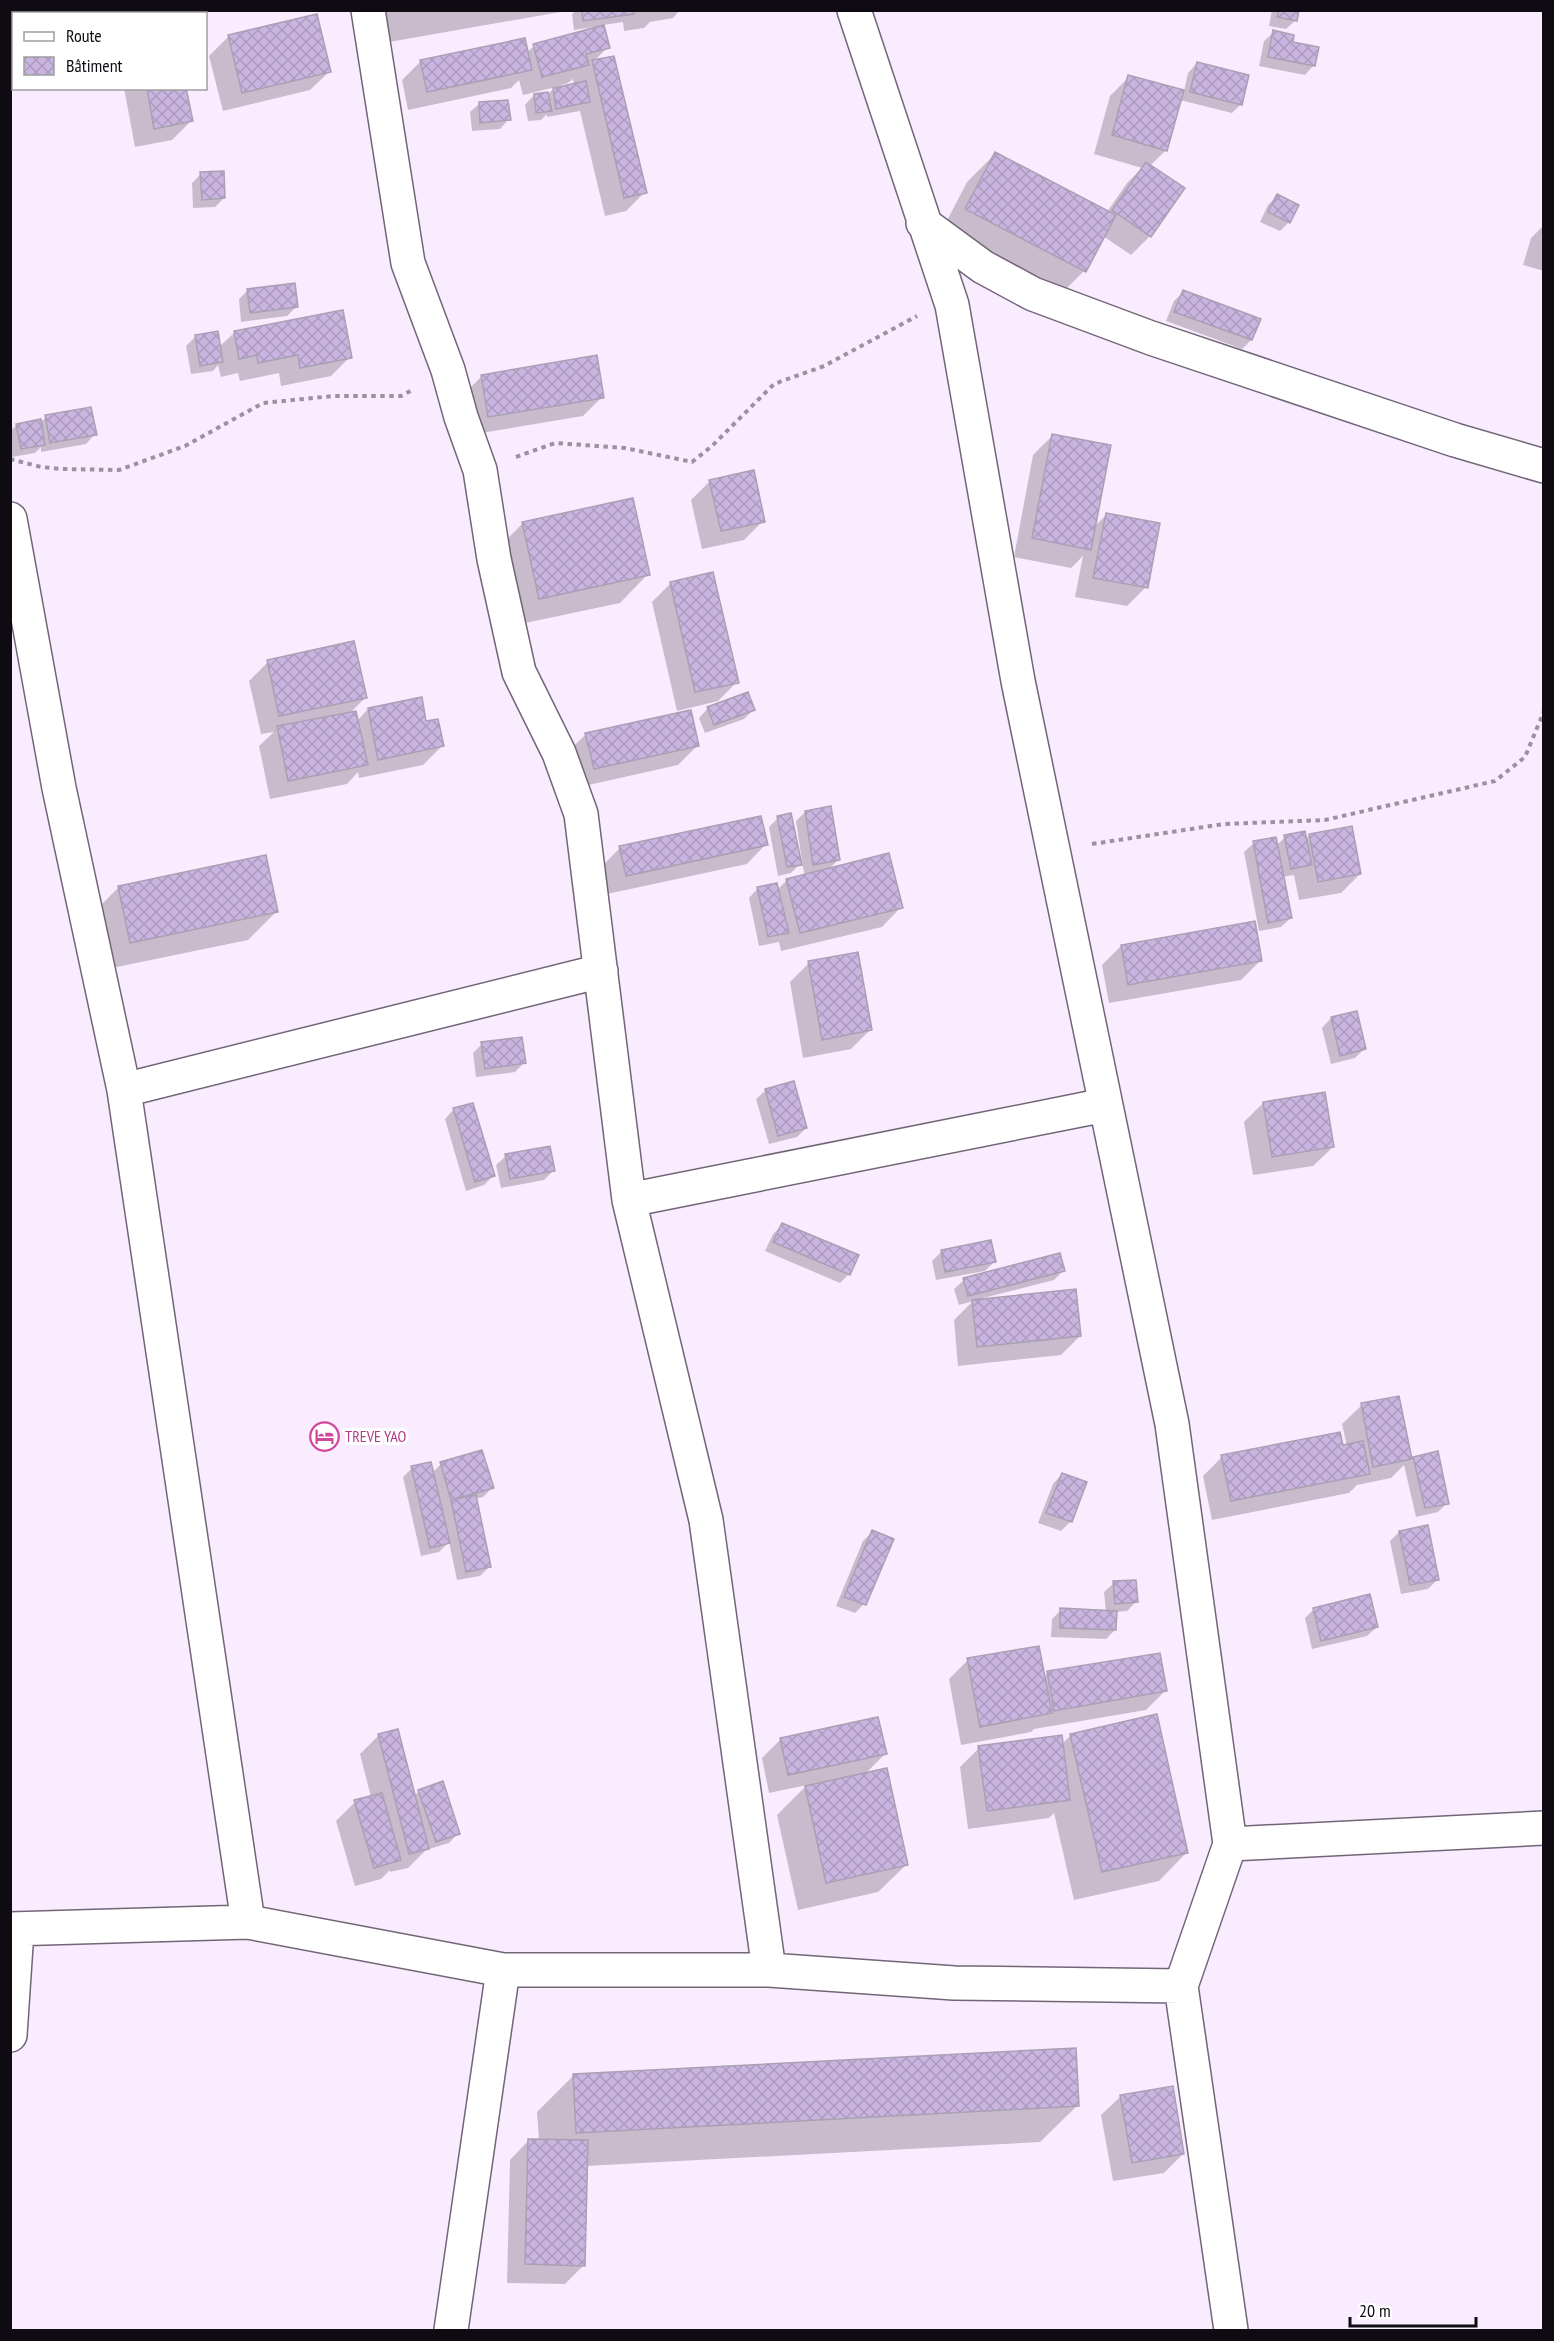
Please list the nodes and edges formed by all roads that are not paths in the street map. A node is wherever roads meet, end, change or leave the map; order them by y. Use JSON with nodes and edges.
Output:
{"nodes":[{"id":1,"x":368,"y":10,"type":"edge"},
{"id":2,"x":854,"y":10,"type":"edge"},
{"id":3,"x":923,"y":223,"type":"junction"},
{"id":4,"x":1544,"y":466,"type":"edge"},
{"id":5,"x":10,"y":519,"type":"edge"},
{"id":6,"x":601,"y":971,"type":"junction"},
{"id":7,"x":124,"y":1090,"type":"junction"},
{"id":8,"x":1105,"y":1105,"type":"junction"},
{"id":9,"x":629,"y":1200,"type":"junction"},
{"id":10,"x":1544,"y":1827,"type":"edge"},
{"id":11,"x":1230,"y":1844,"type":"junction"},
{"id":12,"x":248,"y":1922,"type":"junction"},
{"id":13,"x":14,"y":1929,"type":"edge"},
{"id":14,"x":503,"y":1970,"type":"junction"},
{"id":15,"x":769,"y":1970,"type":"junction"},
{"id":16,"x":1181,"y":1986,"type":"junction"},
{"id":17,"x":10,"y":2035,"type":"edge"},
{"id":18,"x":451,"y":2331,"type":"edge"},
{"id":19,"x":1231,"y":2331,"type":"edge"}],
"edges":[{"from":1,"to":6,"type":"street"},
{"from":2,"to":3,"type":"street"},
{"from":3,"to":4,"type":"street"},
{"from":3,"to":8,"type":"street"},
{"from":5,"to":7,"type":"street"},
{"from":6,"to":7,"type":"street"},
{"from":6,"to":9,"type":"street"},
{"from":7,"to":12,"type":"street"},
{"from":8,"to":9,"type":"street"},
{"from":8,"to":11,"type":"street"},
{"from":9,"to":15,"type":"street"},
{"from":10,"to":11,"type":"street"},
{"from":11,"to":16,"type":"street"},
{"from":12,"to":13,"type":"street"},
{"from":12,"to":14,"type":"street"},
{"from":13,"to":17,"type":"street"},
{"from":14,"to":15,"type":"street"},
{"from":14,"to":18,"type":"street"},
{"from":15,"to":16,"type":"street"},
{"from":16,"to":19,"type":"street"}]}
